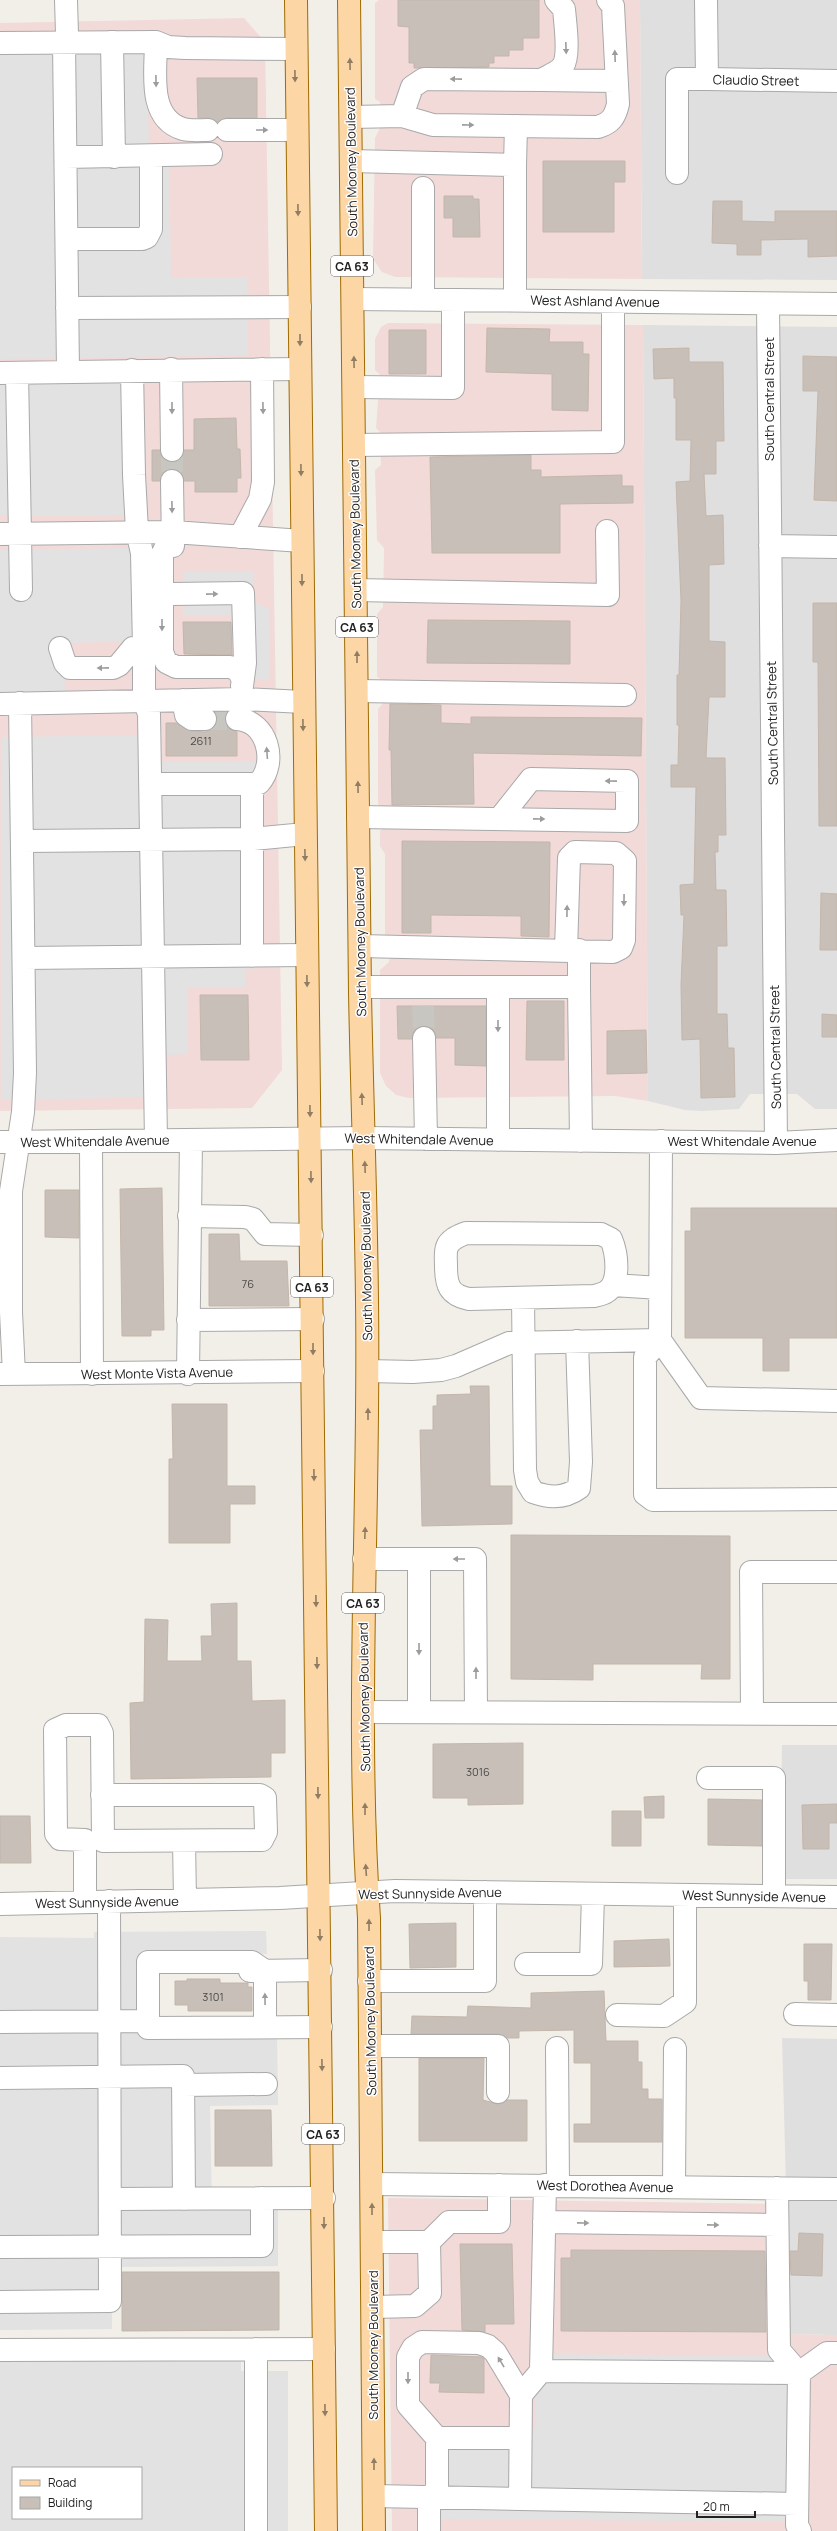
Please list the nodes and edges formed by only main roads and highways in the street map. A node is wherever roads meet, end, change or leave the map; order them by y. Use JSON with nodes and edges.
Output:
{"nodes":[{"id":1,"x":296,"y":0,"type":"edge"},
{"id":2,"x":349,"y":0,"type":"edge"},
{"id":3,"x":326,"y":2531,"type":"edge"},
{"id":4,"x":374,"y":2531,"type":"edge"}],
"edges":[{"from":1,"to":3,"type":"main road","number":"CA 63","one_way":true},
{"from":4,"to":2,"type":"main road","name":"South Mooney Boulevard","number":"CA 63","one_way":true}]}
